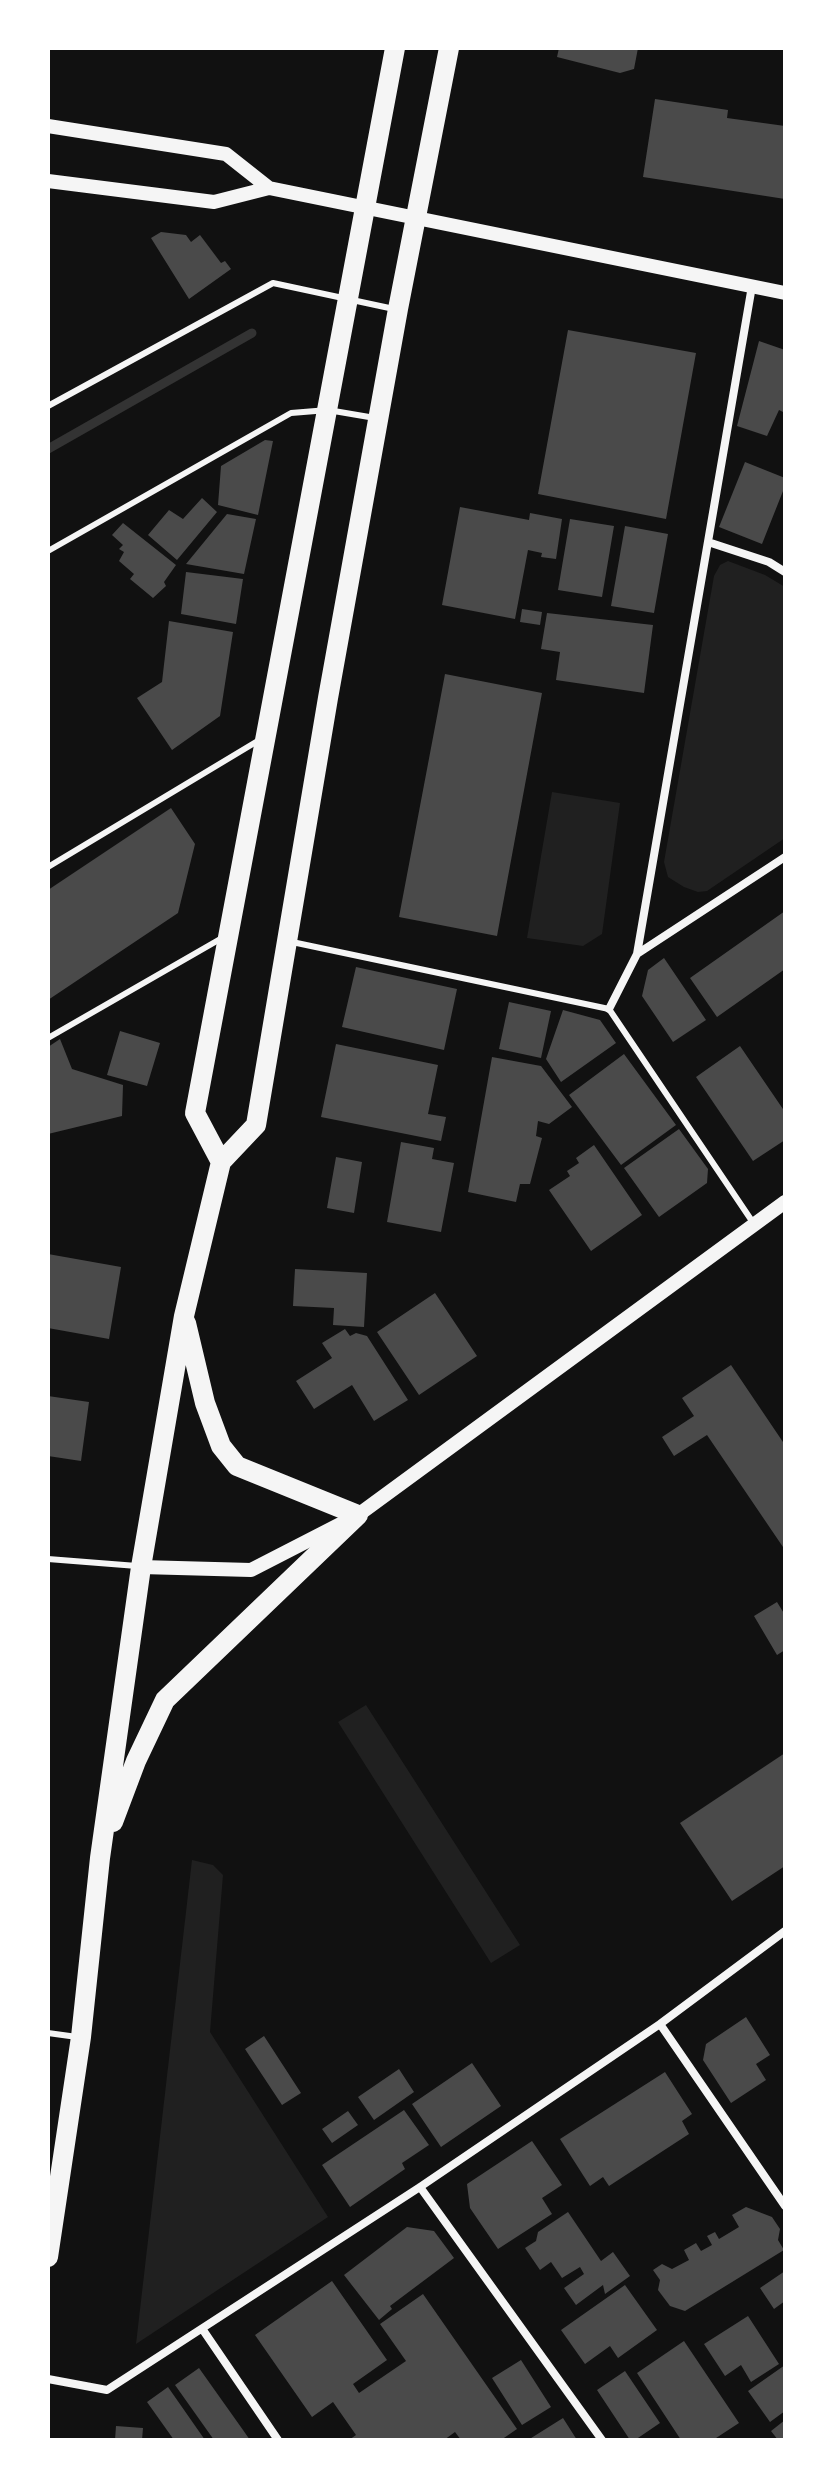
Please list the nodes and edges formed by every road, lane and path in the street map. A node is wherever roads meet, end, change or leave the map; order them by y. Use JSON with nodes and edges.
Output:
{"nodes":[{"id":1,"x":395,"y":48,"type":"edge"},
{"id":2,"x":449,"y":48,"type":"edge"},
{"id":3,"x":48,"y":126,"type":"edge"},
{"id":4,"x":48,"y":181,"type":"edge"},
{"id":5,"x":269,"y":188,"type":"junction"},
{"id":6,"x":364,"y":207,"type":"junction"},
{"id":7,"x":417,"y":217,"type":"junction"},
{"id":8,"x":752,"y":285,"type":"junction"},
{"id":9,"x":785,"y":293,"type":"edge"},
{"id":10,"x":347,"y":298,"type":"junction"},
{"id":11,"x":398,"y":309,"type":"junction"},
{"id":12,"x":48,"y":406,"type":"edge"},
{"id":13,"x":328,"y":410,"type":"junction"},
{"id":14,"x":380,"y":419,"type":"junction"},
{"id":15,"x":708,"y":542,"type":"junction"},
{"id":16,"x":48,"y":551,"type":"edge"},
{"id":17,"x":785,"y":572,"type":"edge"},
{"id":18,"x":264,"y":737,"type":"junction"},
{"id":19,"x":785,"y":857,"type":"edge"},
{"id":20,"x":48,"y":867,"type":"edge"},
{"id":21,"x":231,"y":933,"type":"junction"},
{"id":22,"x":288,"y":941,"type":"junction"},
{"id":23,"x":637,"y":954,"type":"junction"},
{"id":24,"x":609,"y":1009,"type":"junction"},
{"id":25,"x":48,"y":1038,"type":"edge"},
{"id":26,"x":221,"y":1162,"type":"junction"},
{"id":27,"x":785,"y":1202,"type":"edge"},
{"id":28,"x":754,"y":1224,"type":"junction"},
{"id":29,"x":184,"y":1316,"type":"junction"},
{"id":30,"x":358,"y":1515,"type":"junction"},
{"id":31,"x":48,"y":1559,"type":"edge"},
{"id":32,"x":141,"y":1567,"type":"junction"},
{"id":33,"x":100,"y":1858,"type":"junction"},
{"id":34,"x":785,"y":1931,"type":"edge"},
{"id":35,"x":660,"y":2024,"type":"junction"},
{"id":36,"x":48,"y":2033,"type":"edge"},
{"id":37,"x":81,"y":2037,"type":"junction"},
{"id":38,"x":420,"y":2187,"type":"junction"},
{"id":39,"x":785,"y":2206,"type":"edge"},
{"id":40,"x":48,"y":2257,"type":"edge"},
{"id":41,"x":203,"y":2330,"type":"junction"},
{"id":42,"x":48,"y":2379,"type":"edge"},
{"id":43,"x":278,"y":2440,"type":"edge"},
{"id":44,"x":602,"y":2440,"type":"edge"}],
"edges":[{"from":1,"to":6,"type":"main road"},
{"from":2,"to":7,"type":"main road"},
{"from":3,"to":5,"type":"street"},
{"from":4,"to":5,"type":"street"},
{"from":5,"to":6,"type":"street"},
{"from":6,"to":7,"type":"street"},
{"from":6,"to":10,"type":"main road"},
{"from":7,"to":8,"type":"street"},
{"from":7,"to":11,"type":"main road"},
{"from":8,"to":9,"type":"street"},
{"from":8,"to":15,"type":"street"},
{"from":10,"to":11,"type":"lane"},
{"from":10,"to":12,"type":"lane"},
{"from":10,"to":13,"type":"main road"},
{"from":11,"to":14,"type":"main road"},
{"from":13,"to":14,"type":"lane"},
{"from":13,"to":16,"type":"lane"},
{"from":13,"to":18,"type":"main road"},
{"from":14,"to":22,"type":"main road"},
{"from":15,"to":17,"type":"street"},
{"from":15,"to":23,"type":"street"},
{"from":18,"to":20,"type":"lane"},
{"from":18,"to":21,"type":"main road"},
{"from":19,"to":23,"type":"street"},
{"from":21,"to":25,"type":"lane"},
{"from":21,"to":26,"type":"main road"},
{"from":22,"to":24,"type":"lane"},
{"from":22,"to":26,"type":"main road"},
{"from":23,"to":24,"type":"street"},
{"from":24,"to":28,"type":"lane"},
{"from":26,"to":29,"type":"main road"},
{"from":27,"to":28,"type":"street"},
{"from":28,"to":30,"type":"street"},
{"from":29,"to":30,"type":"main road"},
{"from":29,"to":32,"type":"main road"},
{"from":30,"to":32,"type":"street"},
{"from":30,"to":33,"type":"main road"},
{"from":31,"to":32,"type":"lane"},
{"from":32,"to":33,"type":"main road"},
{"from":33,"to":37,"type":"main road"},
{"from":34,"to":35,"type":"street"},
{"from":35,"to":38,"type":"street"},
{"from":35,"to":39,"type":"street"},
{"from":36,"to":37,"type":"lane"},
{"from":37,"to":40,"type":"main road"},
{"from":38,"to":41,"type":"street"},
{"from":38,"to":44,"type":"street"},
{"from":41,"to":42,"type":"street"},
{"from":41,"to":43,"type":"street"}]}
